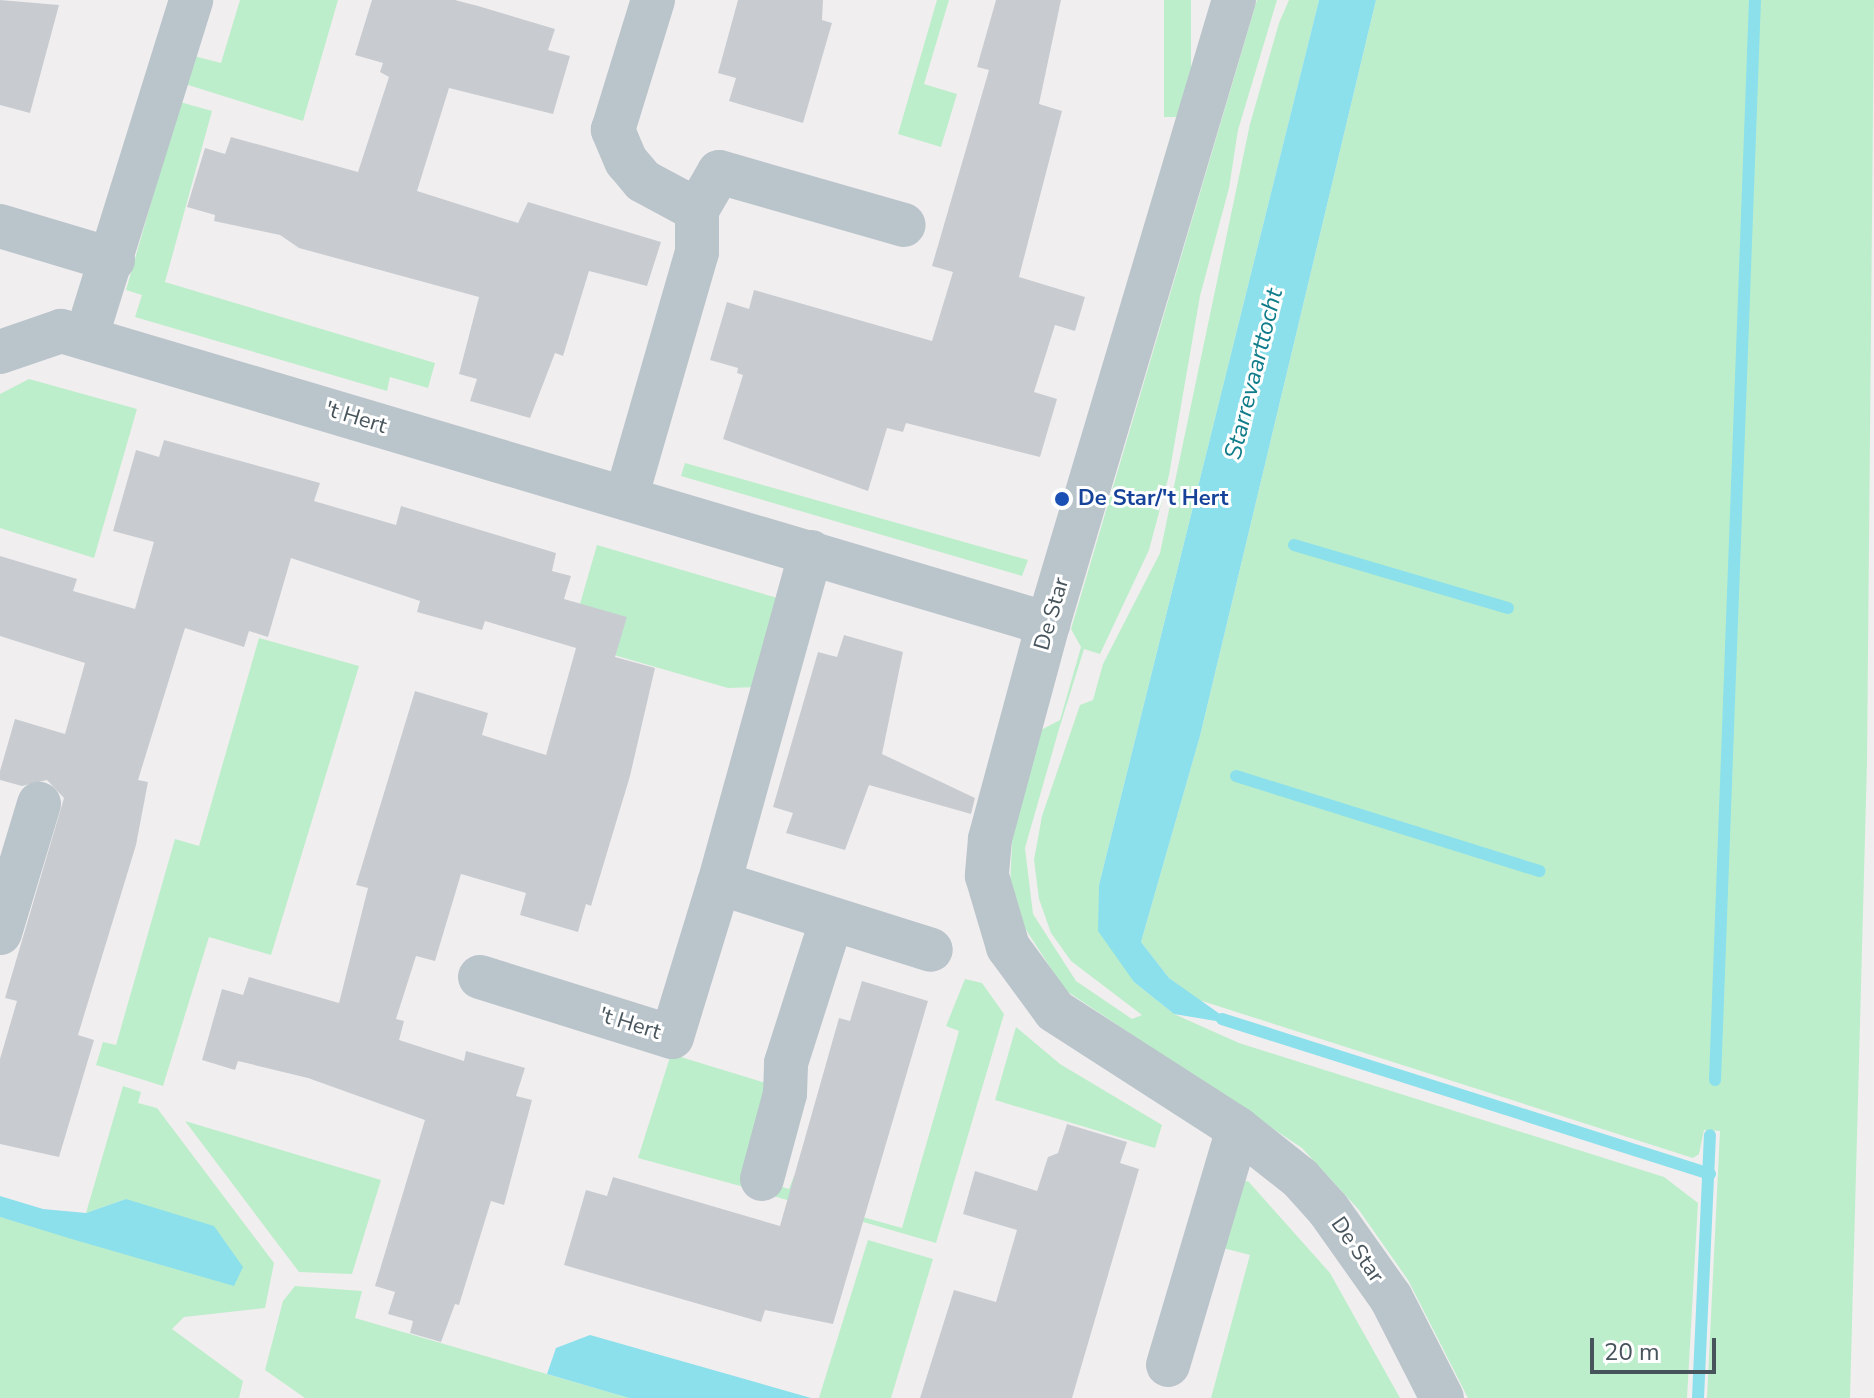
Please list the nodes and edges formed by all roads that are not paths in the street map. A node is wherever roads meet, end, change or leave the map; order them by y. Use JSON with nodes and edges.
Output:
{"nodes":[{"id":1,"x":191,"y":0,"type":"edge"},
{"id":2,"x":653,"y":0,"type":"edge"},
{"id":3,"x":1234,"y":0,"type":"edge"},
{"id":4,"x":697,"y":210,"type":"junction"},
{"id":5,"x":904,"y":225,"type":"dead end"},
{"id":6,"x":0,"y":226,"type":"edge"},
{"id":7,"x":113,"y":260,"type":"junction"},
{"id":8,"x":86,"y":338,"type":"junction"},
{"id":9,"x":0,"y":352,"type":"edge"},
{"id":10,"x":626,"y":498,"type":"junction"},
{"id":11,"x":811,"y":552,"type":"junction"},
{"id":12,"x":1048,"y":624,"type":"junction"},
{"id":13,"x":39,"y":804,"type":"dead end"},
{"id":14,"x":719,"y":883,"type":"junction"},
{"id":15,"x":832,"y":919,"type":"junction"},
{"id":16,"x":0,"y":933,"type":"edge"},
{"id":17,"x":931,"y":950,"type":"dead end"},
{"id":18,"x":480,"y":977,"type":"dead end"},
{"id":19,"x":1238,"y":1129,"type":"junction"},
{"id":20,"x":762,"y":1179,"type":"dead end"},
{"id":21,"x":1168,"y":1365,"type":"dead end"},
{"id":22,"x":1442,"y":1398,"type":"edge"}],
"edges":[{"from":1,"to":7,"type":"street"},
{"from":2,"to":4,"type":"street"},
{"from":3,"to":12,"type":"street","name":"De Star"},
{"from":4,"to":5,"type":"street"},
{"from":4,"to":10,"type":"street"},
{"from":6,"to":7,"type":"street"},
{"from":7,"to":8,"type":"street"},
{"from":8,"to":9,"type":"street","name":"'t Hert"},
{"from":8,"to":10,"type":"street","name":"'t Hert"},
{"from":10,"to":11,"type":"street","name":"'t Hert"},
{"from":11,"to":12,"type":"street","name":"'t Hert"},
{"from":11,"to":14,"type":"street","name":"'t Hert"},
{"from":12,"to":19,"type":"street","name":"De Star"},
{"from":13,"to":16,"type":"street"},
{"from":14,"to":15,"type":"street"},
{"from":14,"to":18,"type":"street","name":"'t Hert"},
{"from":15,"to":17,"type":"street"},
{"from":15,"to":20,"type":"street"},
{"from":19,"to":21,"type":"street"},
{"from":19,"to":22,"type":"street","name":"De Star"}]}
